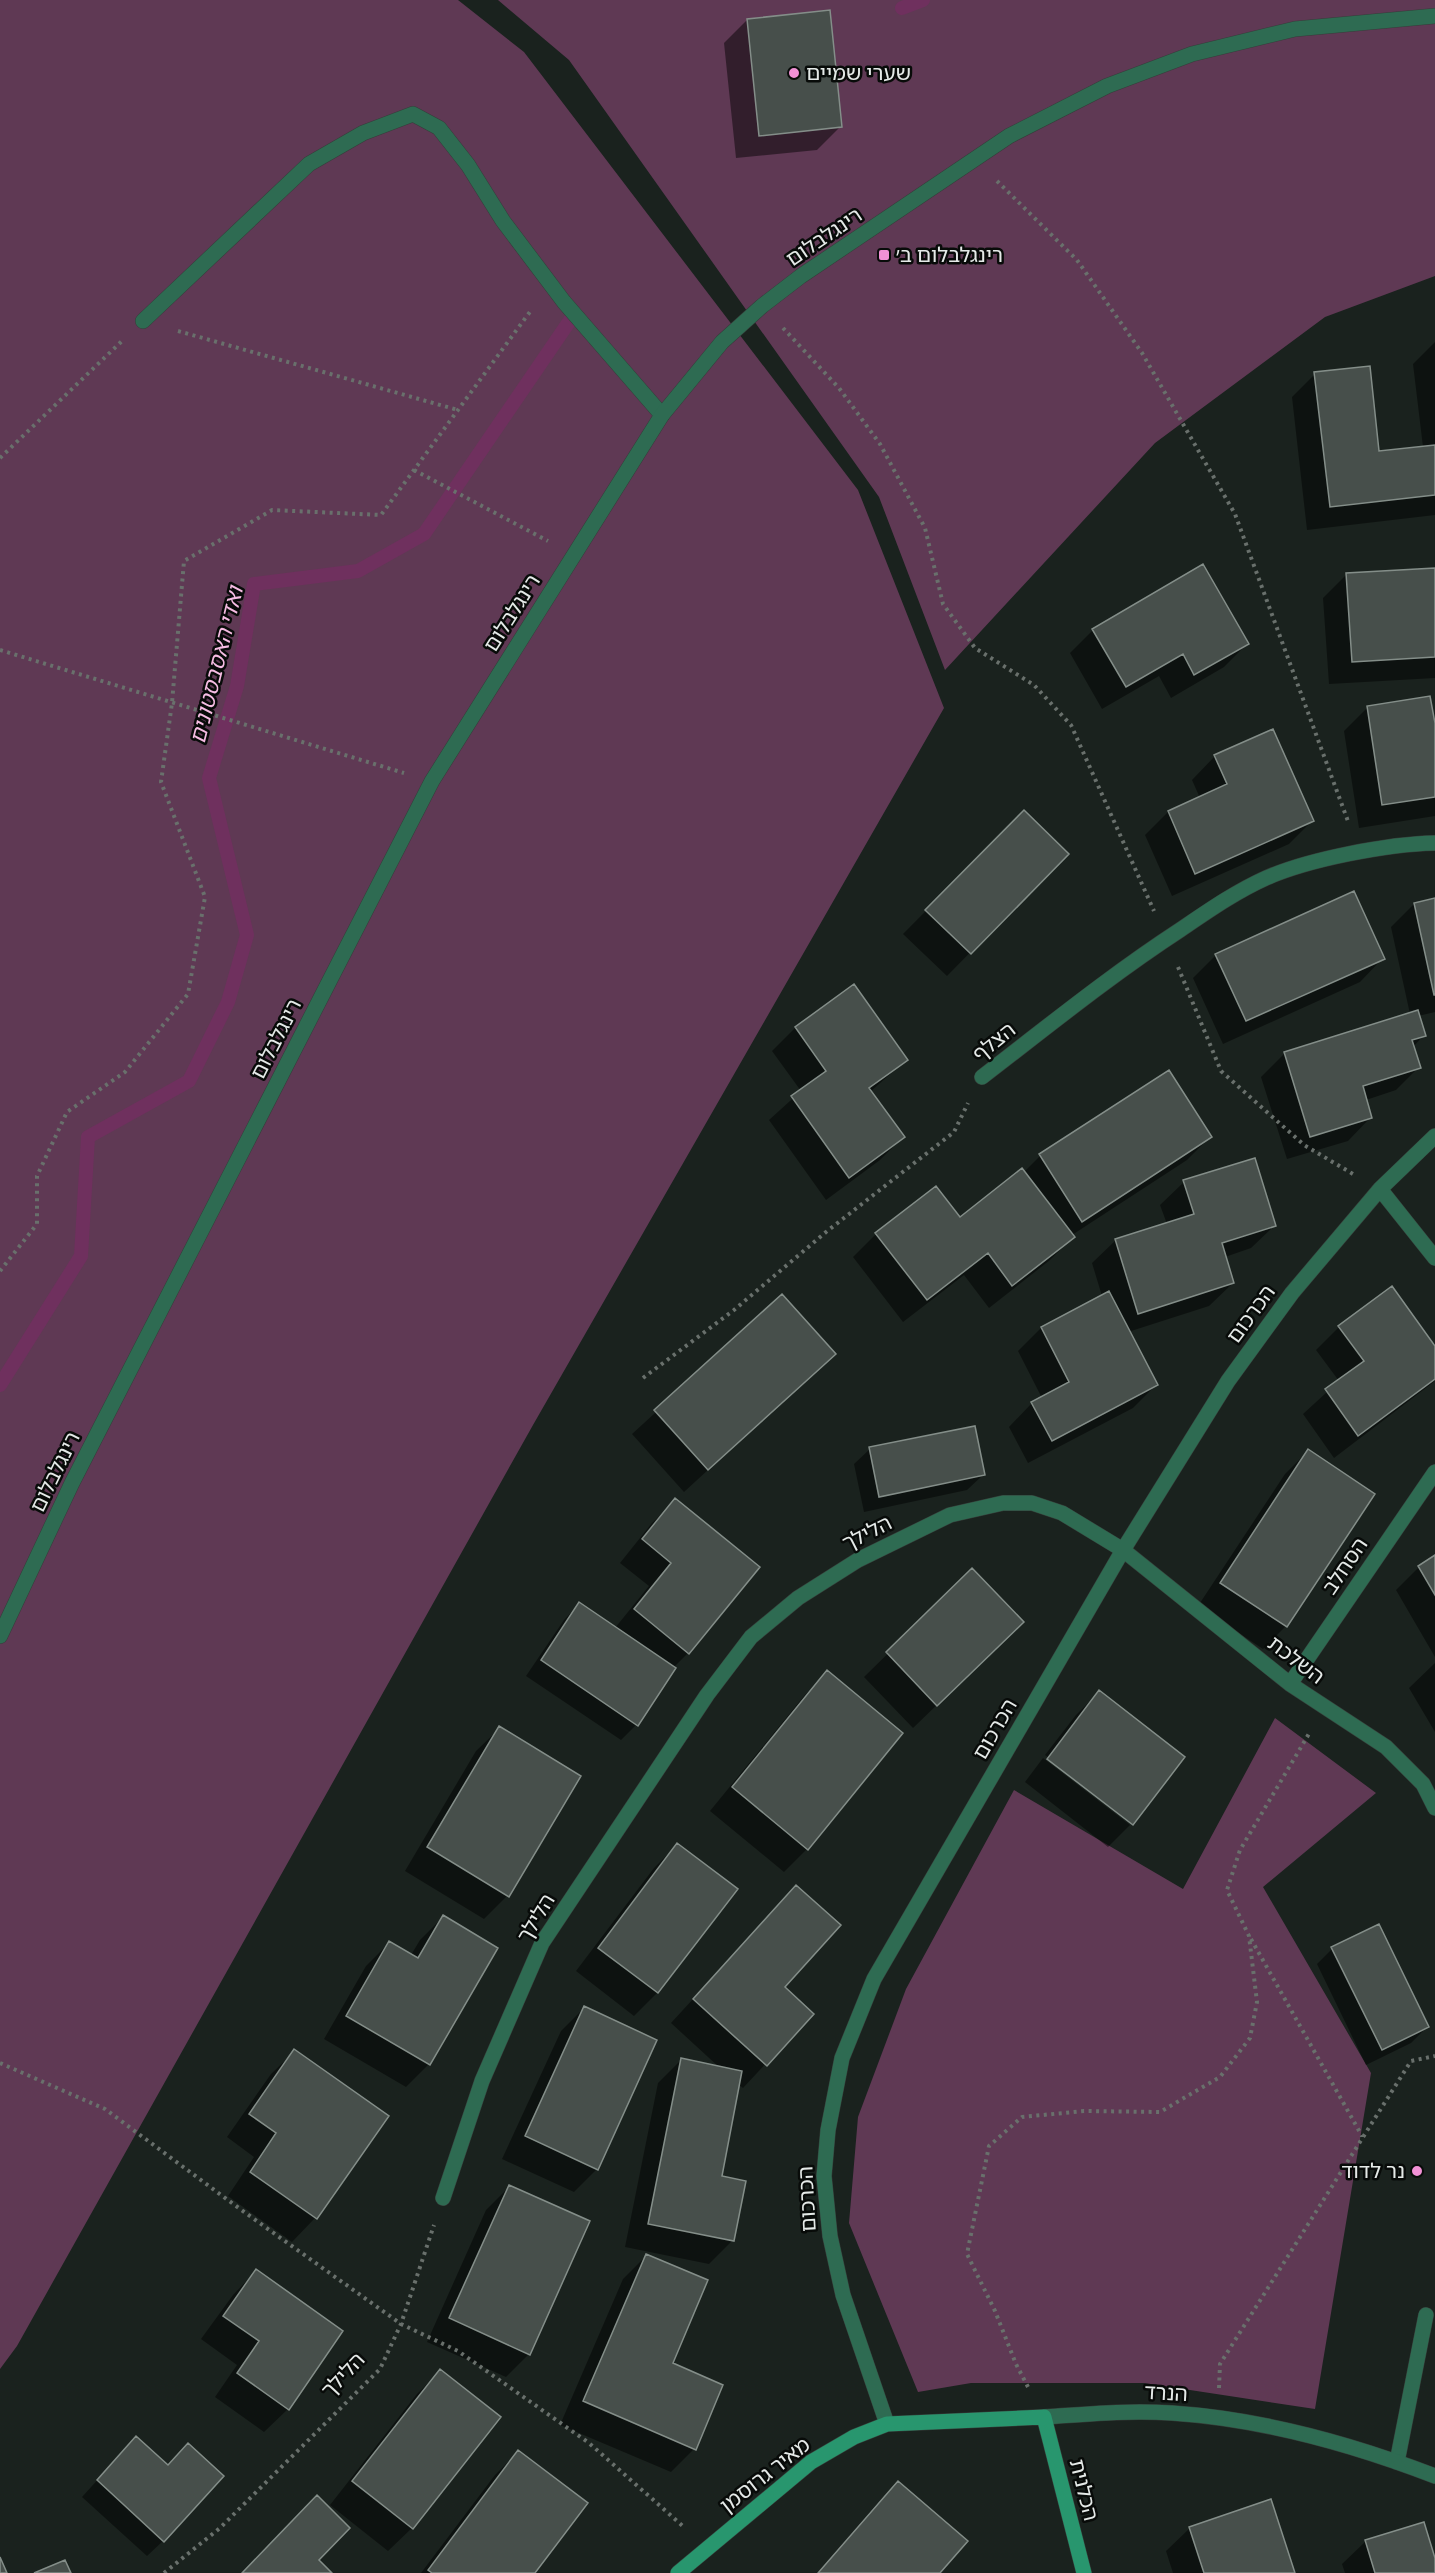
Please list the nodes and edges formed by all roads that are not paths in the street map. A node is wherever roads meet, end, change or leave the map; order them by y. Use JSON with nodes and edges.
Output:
{"nodes":[{"id":1,"x":1435,"y":16,"type":"edge"},
{"id":2,"x":143,"y":321,"type":"road end"},
{"id":3,"x":662,"y":415,"type":"junction"},
{"id":4,"x":1435,"y":843,"type":"edge"},
{"id":5,"x":982,"y":1077,"type":"road end"},
{"id":6,"x":1435,"y":1136,"type":"edge"},
{"id":7,"x":1380,"y":1189,"type":"junction"},
{"id":8,"x":1435,"y":1258,"type":"edge"},
{"id":9,"x":1435,"y":1472,"type":"edge"},
{"id":10,"x":1123,"y":1550,"type":"junction"},
{"id":11,"x":0,"y":1636,"type":"edge"},
{"id":12,"x":1290,"y":1684,"type":"junction"},
{"id":13,"x":1435,"y":1808,"type":"edge"},
{"id":14,"x":443,"y":2198,"type":"road end"},
{"id":15,"x":1426,"y":2315,"type":"dead end"},
{"id":16,"x":1044,"y":2417,"type":"junction"},
{"id":17,"x":887,"y":2424,"type":"junction"},
{"id":18,"x":1396,"y":2462,"type":"junction"},
{"id":19,"x":1435,"y":2476,"type":"edge"},
{"id":20,"x":678,"y":2573,"type":"edge"},
{"id":21,"x":1084,"y":2573,"type":"edge"}],
"edges":[{"from":1,"to":3,"type":"street","name":"רינגלבלום"},
{"from":2,"to":3,"type":"street"},
{"from":3,"to":11,"type":"street","name":"רינגלבלום"},
{"from":4,"to":5,"type":"street","name":"הצלף"},
{"from":6,"to":7,"type":"street","name":"הכרכום"},
{"from":7,"to":8,"type":"street"},
{"from":7,"to":10,"type":"street","name":"הכרכום"},
{"from":9,"to":12,"type":"street","name":"הסחלב"},
{"from":10,"to":12,"type":"street","name":"השלכת"},
{"from":10,"to":14,"type":"street","name":"הלילך"},
{"from":10,"to":17,"type":"street","name":"הכרכום"},
{"from":12,"to":13,"type":"street","name":"השלכת"},
{"from":15,"to":18,"type":"street"},
{"from":16,"to":17,"type":"street","name":"הנרד"},
{"from":16,"to":18,"type":"street","name":"הנרד"},
{"from":16,"to":21,"type":"street","name":"הכלנית"},
{"from":17,"to":20,"type":"street","name":"מאיר גרוסמן"},
{"from":18,"to":19,"type":"street","name":"הנרד"}]}
